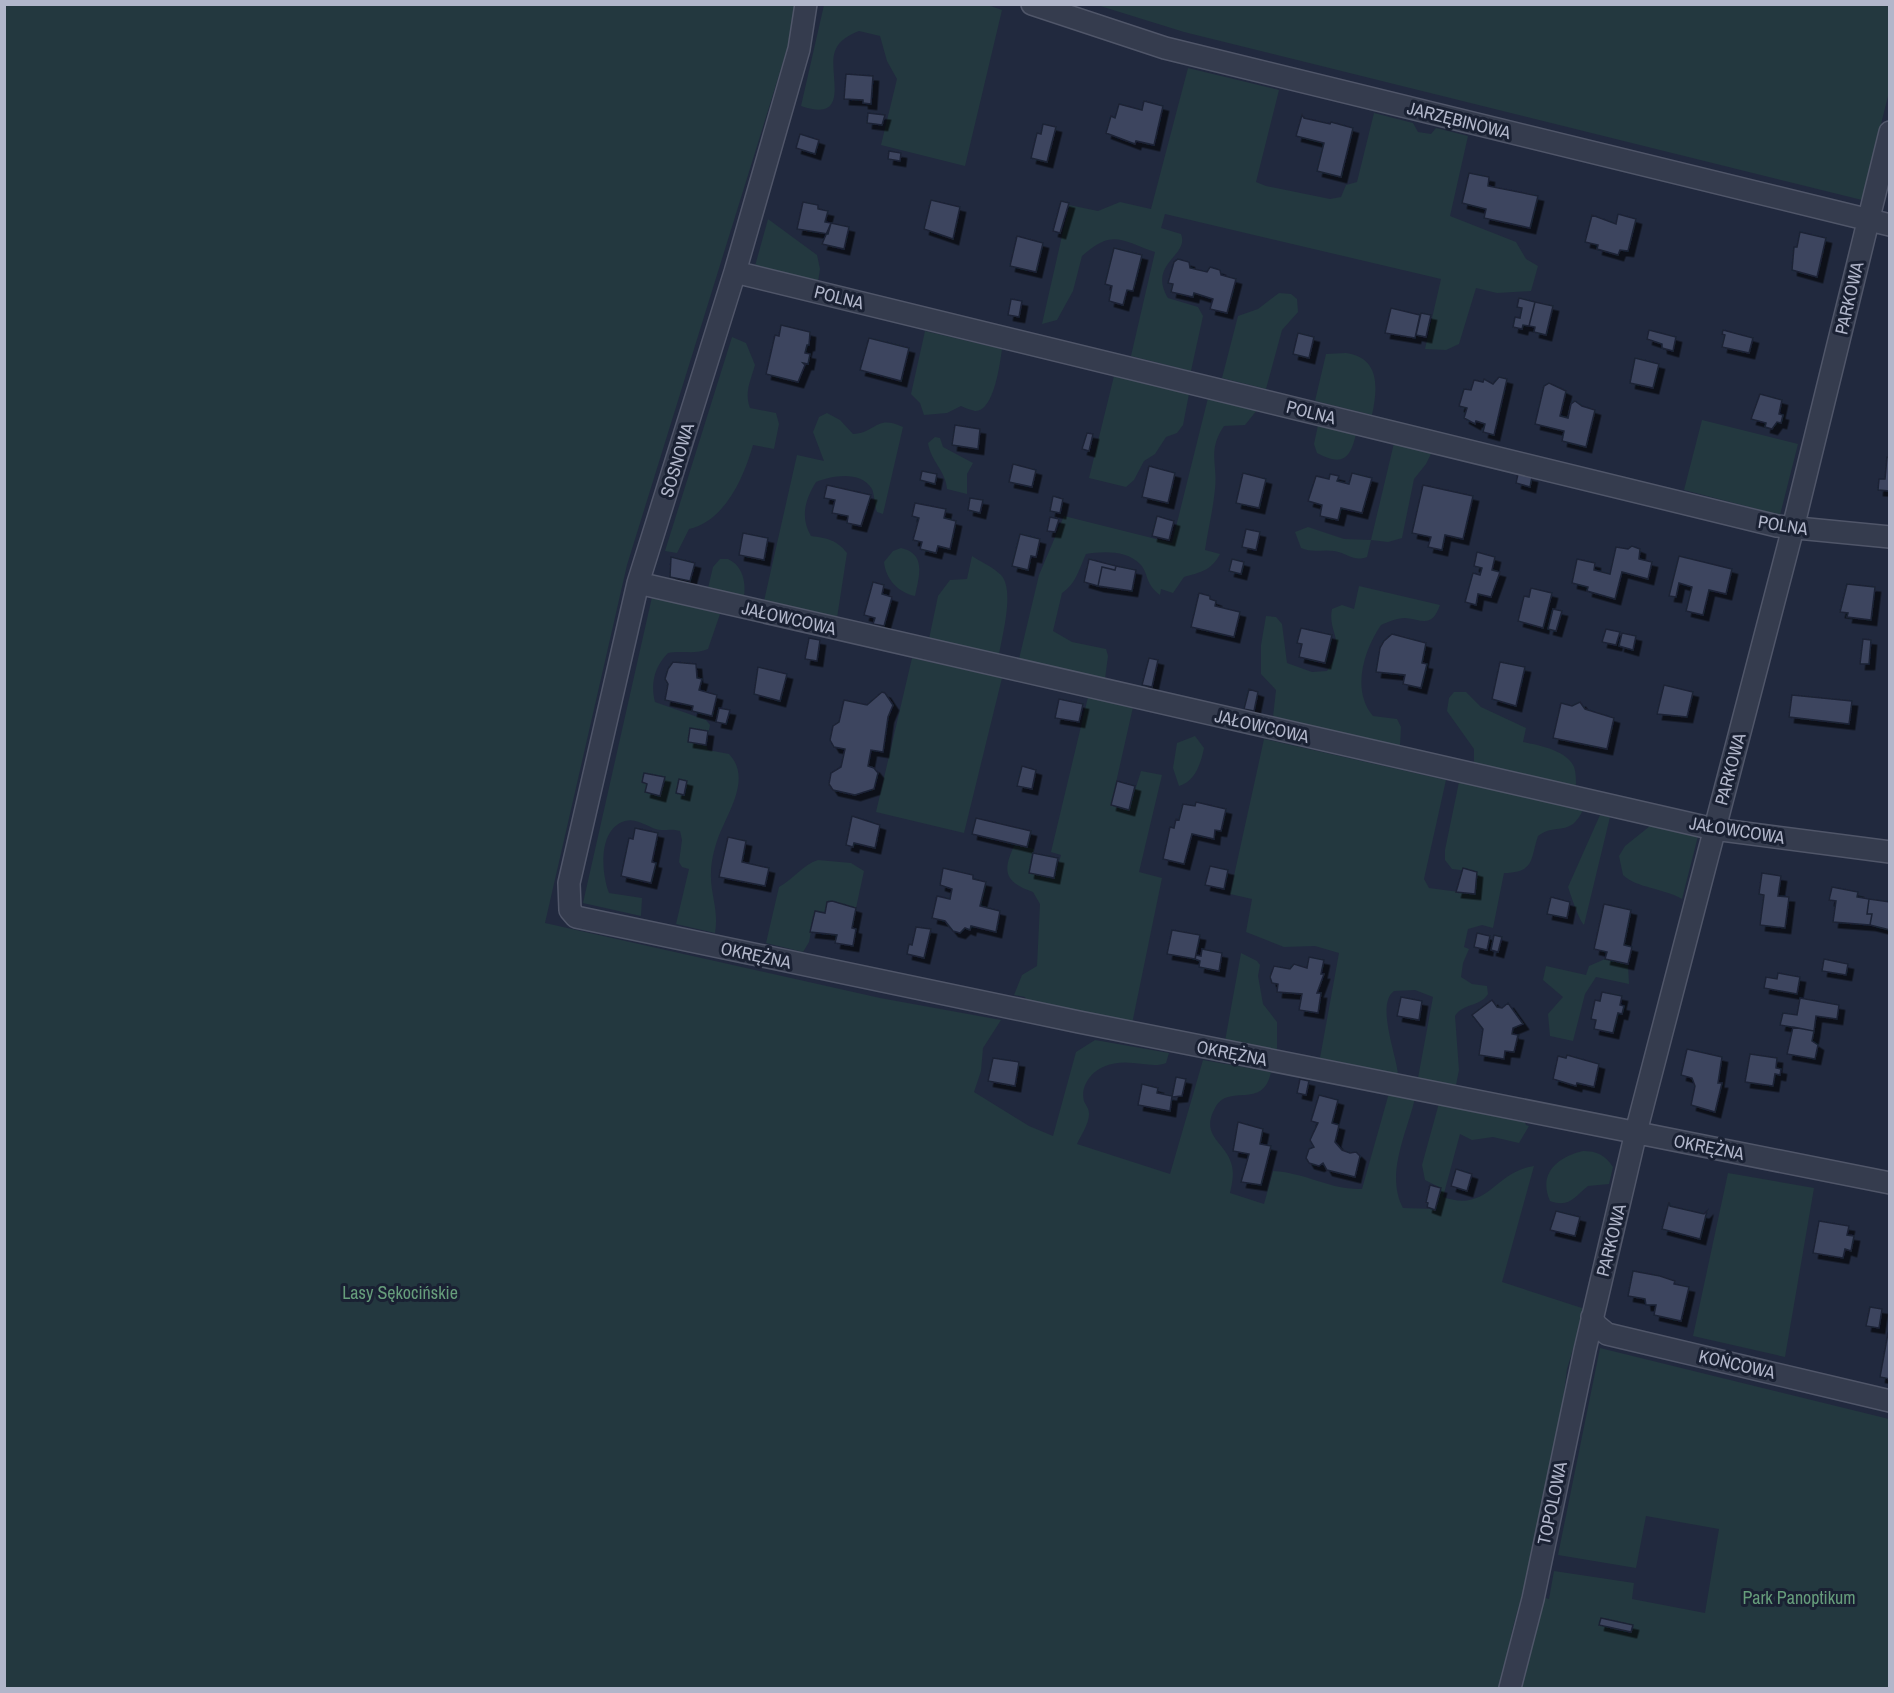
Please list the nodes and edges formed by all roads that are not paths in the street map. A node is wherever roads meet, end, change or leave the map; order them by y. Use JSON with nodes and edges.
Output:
{"nodes":[{"id":1,"x":806,"y":4,"type":"edge"},
{"id":2,"x":1032,"y":4,"type":"edge"},
{"id":3,"x":1890,"y":132,"type":"edge"},
{"id":4,"x":1868,"y":221,"type":"junction"},
{"id":5,"x":1890,"y":225,"type":"edge"},
{"id":6,"x":735,"y":272,"type":"junction"},
{"id":7,"x":1793,"y":528,"type":"junction"},
{"id":8,"x":1890,"y":537,"type":"edge"},
{"id":9,"x":638,"y":583,"type":"junction"},
{"id":10,"x":1714,"y":829,"type":"junction"},
{"id":11,"x":1890,"y":852,"type":"edge"},
{"id":12,"x":576,"y":917,"type":"joint"},
{"id":13,"x":1636,"y":1132,"type":"junction"},
{"id":14,"x":1890,"y":1183,"type":"edge"},
{"id":15,"x":1592,"y":1317,"type":"junction"},
{"id":16,"x":1890,"y":1401,"type":"edge"},
{"id":17,"x":1510,"y":1689,"type":"edge"}],
"edges":[{"from":1,"to":6,"type":"street","name":"SOSNOWA"},
{"from":2,"to":4,"type":"street","name":"JARZĘBINOWA"},
{"from":3,"to":4,"type":"street","name":"PARKOWA"},
{"from":4,"to":5,"type":"street","name":"JARZĘBINOWA"},
{"from":4,"to":7,"type":"street","name":"PARKOWA"},
{"from":6,"to":7,"type":"street","name":"POLNA"},
{"from":6,"to":9,"type":"street","name":"SOSNOWA"},
{"from":7,"to":8,"type":"street","name":"POLNA"},
{"from":7,"to":10,"type":"street","name":"PARKOWA"},
{"from":9,"to":10,"type":"street","name":"JAŁOWCOWA"},
{"from":9,"to":12,"type":"street","name":"SOSNOWA"},
{"from":10,"to":11,"type":"street","name":"JAŁOWCOWA"},
{"from":10,"to":13,"type":"street","name":"PARKOWA"},
{"from":12,"to":13,"type":"street","name":"OKRĘŻNA"},
{"from":13,"to":14,"type":"street","name":"OKRĘŻNA"},
{"from":13,"to":15,"type":"street","name":"PARKOWA"},
{"from":15,"to":16,"type":"street","name":"KOŃCOWA"},
{"from":15,"to":17,"type":"street","name":"TOPOLOWA"}]}
